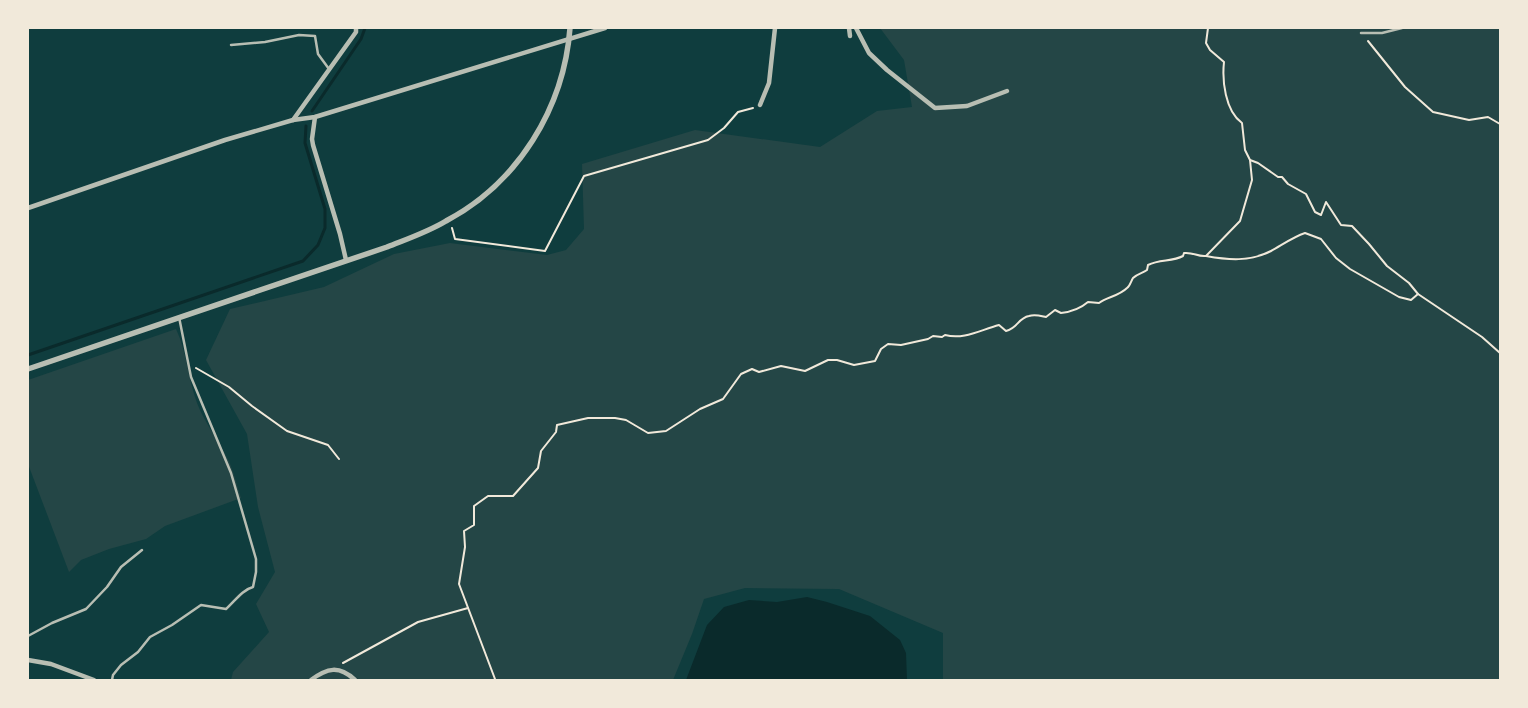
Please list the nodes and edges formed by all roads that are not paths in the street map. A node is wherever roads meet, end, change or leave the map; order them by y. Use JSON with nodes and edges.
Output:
{"nodes":[{"id":1,"x":356,"y":28,"type":"edge"},
{"id":2,"x":570,"y":28,"type":"edge"},
{"id":3,"x":604,"y":28,"type":"edge"},
{"id":4,"x":775,"y":28,"type":"edge"},
{"id":5,"x":849,"y":28,"type":"edge"},
{"id":6,"x":856,"y":28,"type":"edge"},
{"id":7,"x":1402,"y":28,"type":"edge"},
{"id":8,"x":1362,"y":33,"type":"road end"},
{"id":9,"x":850,"y":36,"type":"dead end"},
{"id":10,"x":569,"y":38,"type":"junction"},
{"id":11,"x":231,"y":45,"type":"dead end"},
{"id":12,"x":330,"y":70,"type":"junction"},
{"id":13,"x":1006,"y":91,"type":"dead end"},
{"id":14,"x":760,"y":106,"type":"road end"},
{"id":15,"x":315,"y":117,"type":"junction"},
{"id":16,"x":293,"y":120,"type":"junction"},
{"id":17,"x":28,"y":208,"type":"edge"},
{"id":18,"x":346,"y":260,"type":"junction"},
{"id":19,"x":179,"y":317,"type":"junction"},
{"id":20,"x":28,"y":369,"type":"edge"},
{"id":21,"x":142,"y":550,"type":"dead end"},
{"id":22,"x":28,"y":636,"type":"edge"},
{"id":23,"x":28,"y":660,"type":"edge"},
{"id":24,"x":94,"y":680,"type":"edge"},
{"id":25,"x":112,"y":680,"type":"edge"},
{"id":26,"x":311,"y":680,"type":"edge"},
{"id":27,"x":355,"y":680,"type":"edge"}],
"edges":[{"from":1,"to":12,"type":"street"},
{"from":2,"to":10,"type":"street"},
{"from":3,"to":10,"type":"street"},
{"from":4,"to":14,"type":"street"},
{"from":5,"to":9,"type":"street"},
{"from":6,"to":13,"type":"street"},
{"from":7,"to":8,"type":"lane"},
{"from":10,"to":15,"type":"street"},
{"from":10,"to":18,"type":"street"},
{"from":11,"to":12,"type":"lane"},
{"from":12,"to":16,"type":"street"},
{"from":15,"to":16,"type":"street"},
{"from":15,"to":18,"type":"street"},
{"from":16,"to":17,"type":"street"},
{"from":18,"to":19,"type":"street"},
{"from":19,"to":20,"type":"street"},
{"from":19,"to":25,"type":"lane"},
{"from":21,"to":22,"type":"lane"},
{"from":23,"to":24,"type":"street"},
{"from":26,"to":27,"type":"street"}]}
